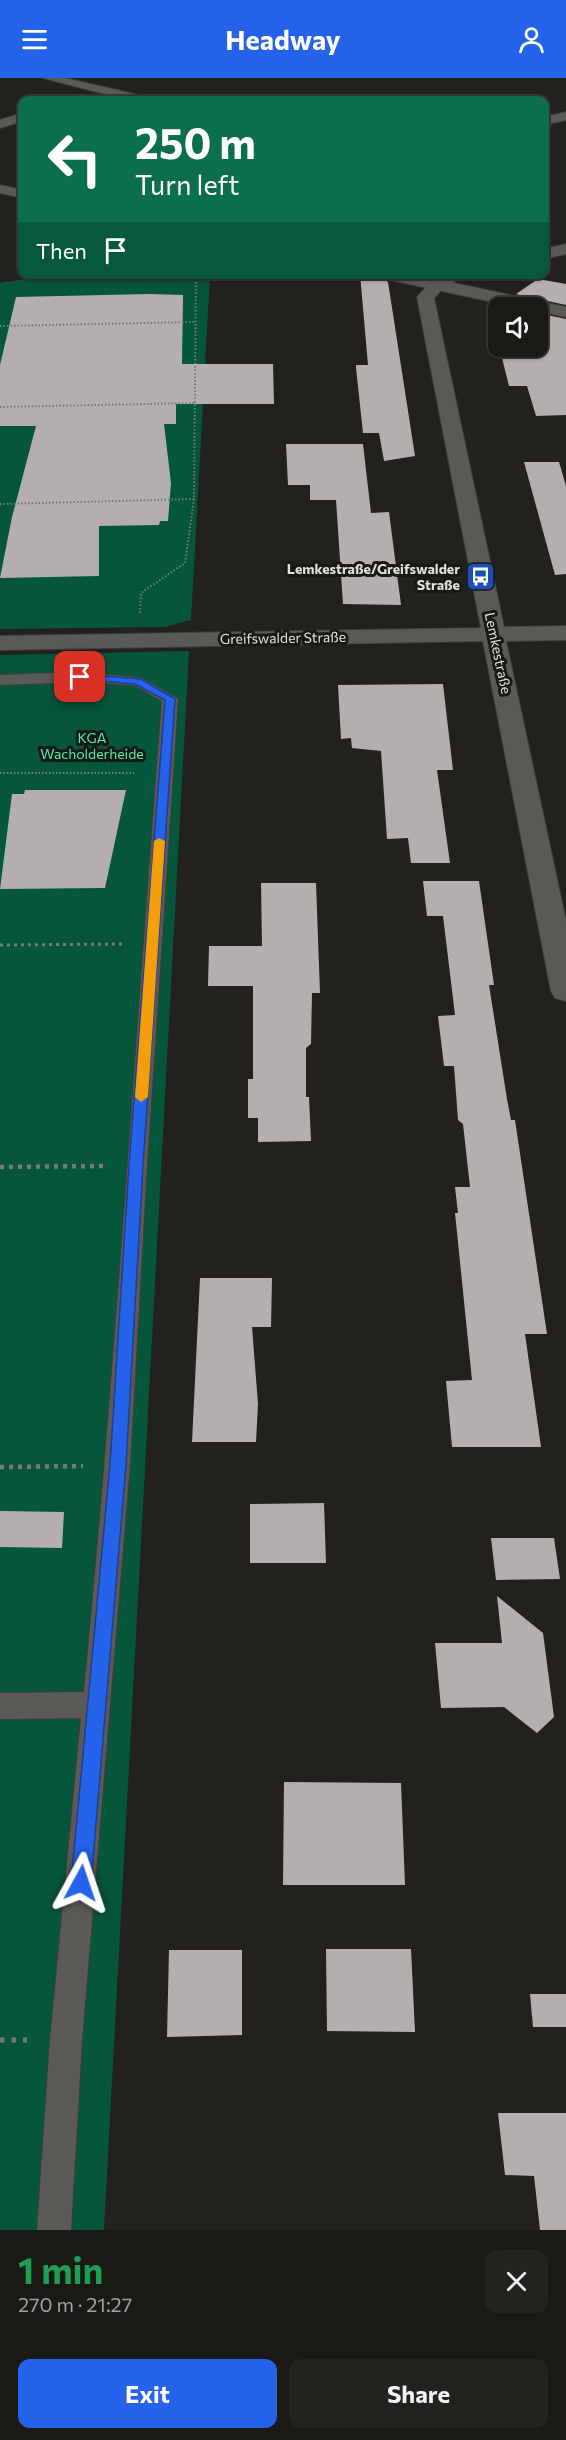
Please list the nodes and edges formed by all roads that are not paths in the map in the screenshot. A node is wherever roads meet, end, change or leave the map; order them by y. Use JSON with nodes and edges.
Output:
{"nodes":[{"id":1,"x":49,"y":78,"type":"edge"},
{"id":2,"x":136,"y":84,"type":"dead end"},
{"id":3,"x":108,"y":92,"type":"junction"},
{"id":4,"x":94,"y":96,"type":"edge"},
{"id":5,"x":125,"y":96,"type":"edge"},
{"id":6,"x":566,"y":116,"type":"edge"},
{"id":7,"x":18,"y":118,"type":"edge"},
{"id":8,"x":549,"y":120,"type":"edge"},
{"id":9,"x":0,"y":124,"type":"edge"},
{"id":10,"x":2,"y":190,"type":"edge"},
{"id":11,"x":18,"y":193,"type":"edge"},
{"id":12,"x":566,"y":249,"type":"edge"},
{"id":13,"x":549,"y":253,"type":"edge"},
{"id":14,"x":409,"y":279,"type":"edge"},
{"id":15,"x":450,"y":279,"type":"edge"},
{"id":16,"x":437,"y":285,"type":"junction"},
{"id":17,"x":566,"y":312,"type":"edge"},
{"id":18,"x":494,"y":633,"type":"junction"},
{"id":19,"x":566,"y":633,"type":"edge"},
{"id":20,"x":0,"y":643,"type":"edge"},
{"id":21,"x":0,"y":680,"type":"edge"},
{"id":22,"x":566,"y":991,"type":"edge"},
{"id":23,"x":98,"y":1705,"type":"junction"},
{"id":24,"x":0,"y":1706,"type":"edge"},
{"id":25,"x":54,"y":2230,"type":"edge"}],
"edges":[{"from":1,"to":3,"type":"street"},
{"from":2,"to":3,"type":"street"},
{"from":3,"to":4,"type":"street"},
{"from":3,"to":5,"type":"street"},
{"from":6,"to":8,"type":"street"},
{"from":7,"to":9,"type":"street"},
{"from":10,"to":11,"type":"street"},
{"from":12,"to":13,"type":"street"},
{"from":14,"to":16,"type":"street"},
{"from":15,"to":16,"type":"street"},
{"from":16,"to":17,"type":"street"},
{"from":16,"to":18,"type":"street","name":"Lemkestraße"},
{"from":18,"to":19,"type":"street","name":"Greifswalder Straße"},
{"from":18,"to":20,"type":"street","name":"Greifswalder Straße"},
{"from":18,"to":22,"type":"street","name":"Lemkestraße"},
{"from":21,"to":23,"type":"lane"},
{"from":23,"to":24,"type":"lane"},
{"from":23,"to":25,"type":"lane"}]}
